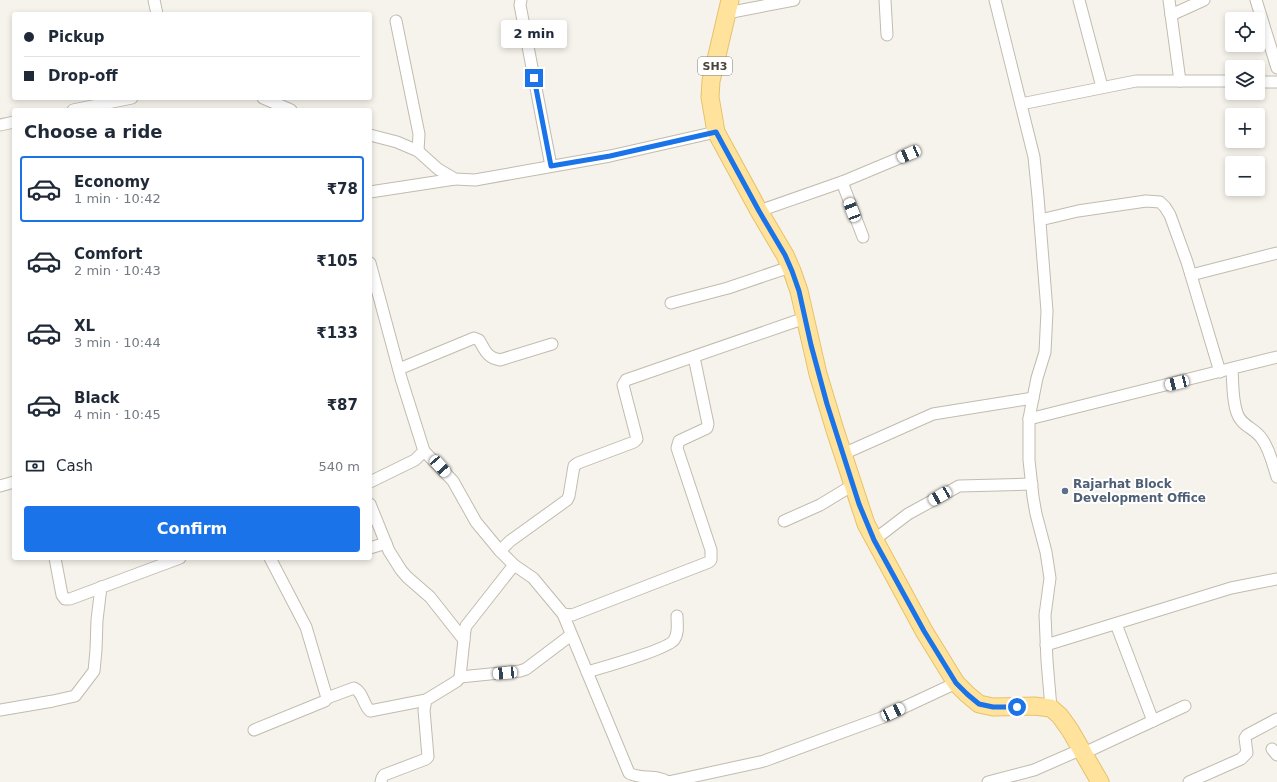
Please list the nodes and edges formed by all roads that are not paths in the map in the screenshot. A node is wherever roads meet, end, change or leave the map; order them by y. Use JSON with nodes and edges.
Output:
{"nodes":[{"id":1,"x":154,"y":0,"type":"edge"},
{"id":2,"x":521,"y":0,"type":"edge"},
{"id":3,"x":794,"y":0,"type":"edge"},
{"id":4,"x":885,"y":0,"type":"edge"},
{"id":5,"x":995,"y":0,"type":"edge"},
{"id":6,"x":1078,"y":0,"type":"edge"},
{"id":7,"x":1168,"y":0,"type":"edge"},
{"id":8,"x":1204,"y":0,"type":"edge"},
{"id":9,"x":1256,"y":0,"type":"edge"},
{"id":10,"x":729,"y":7,"type":"edge"},
{"id":11,"x":157,"y":12,"type":"edge"},
{"id":12,"x":1171,"y":15,"type":"junction"},
{"id":13,"x":396,"y":21,"type":"dead end"},
{"id":14,"x":887,"y":36,"type":"dead end"},
{"id":15,"x":1277,"y":68,"type":"edge"},
{"id":16,"x":1180,"y":81,"type":"junction"},
{"id":17,"x":1225,"y":81,"type":"edge"},
{"id":18,"x":1265,"y":82,"type":"edge"},
{"id":19,"x":1277,"y":82,"type":"edge"},
{"id":20,"x":1102,"y":87,"type":"junction"},
{"id":21,"x":121,"y":100,"type":"edge"},
{"id":22,"x":268,"y":100,"type":"edge"},
{"id":23,"x":1021,"y":104,"type":"junction"},
{"id":24,"x":83,"y":108,"type":"edge"},
{"id":25,"x":286,"y":108,"type":"edge"},
{"id":26,"x":12,"y":122,"type":"edge"},
{"id":27,"x":0,"y":125,"type":"edge"},
{"id":28,"x":716,"y":132,"type":"junction"},
{"id":29,"x":372,"y":136,"type":"edge"},
{"id":30,"x":418,"y":151,"type":"junction"},
{"id":31,"x":909,"y":154,"type":"dead end"},
{"id":32,"x":551,"y":166,"type":"junction"},
{"id":33,"x":455,"y":179,"type":"junction"},
{"id":34,"x":842,"y":182,"type":"junction"},
{"id":35,"x":372,"y":192,"type":"edge"},
{"id":36,"x":759,"y":211,"type":"junction"},
{"id":37,"x":1040,"y":220,"type":"junction"},
{"id":38,"x":863,"y":237,"type":"dead end"},
{"id":39,"x":1277,"y":254,"type":"edge"},
{"id":40,"x":790,"y":267,"type":"junction"},
{"id":41,"x":372,"y":271,"type":"edge"},
{"id":42,"x":1191,"y":275,"type":"junction"},
{"id":43,"x":671,"y":303,"type":"dead end"},
{"id":44,"x":805,"y":318,"type":"junction"},
{"id":45,"x":552,"y":344,"type":"dead end"},
{"id":46,"x":694,"y":357,"type":"junction"},
{"id":47,"x":1277,"y":358,"type":"edge"},
{"id":48,"x":399,"y":369,"type":"junction"},
{"id":49,"x":1232,"y":369,"type":"junction"},
{"id":50,"x":1220,"y":372,"type":"junction"},
{"id":51,"x":1033,"y":398,"type":"junction"},
{"id":52,"x":1029,"y":419,"type":"junction"},
{"id":53,"x":424,"y":451,"type":"junction"},
{"id":54,"x":843,"y":454,"type":"junction"},
{"id":55,"x":1277,"y":477,"type":"edge"},
{"id":56,"x":372,"y":481,"type":"edge"},
{"id":57,"x":12,"y":483,"type":"edge"},
{"id":58,"x":1032,"y":484,"type":"junction"},
{"id":59,"x":853,"y":485,"type":"junction"},
{"id":60,"x":0,"y":486,"type":"edge"},
{"id":61,"x":372,"y":509,"type":"edge"},
{"id":62,"x":784,"y":522,"type":"dead end"},
{"id":63,"x":874,"y":540,"type":"junction"},
{"id":64,"x":386,"y":543,"type":"junction"},
{"id":65,"x":372,"y":547,"type":"edge"},
{"id":66,"x":500,"y":551,"type":"junction"},
{"id":67,"x":55,"y":560,"type":"edge"},
{"id":68,"x":175,"y":560,"type":"edge"},
{"id":69,"x":271,"y":560,"type":"edge"},
{"id":70,"x":514,"y":565,"type":"junction"},
{"id":71,"x":1277,"y":579,"type":"edge"},
{"id":72,"x":101,"y":587,"type":"junction"},
{"id":73,"x":563,"y":614,"type":"junction"},
{"id":74,"x":677,"y":616,"type":"dead end"},
{"id":75,"x":1116,"y":624,"type":"junction"},
{"id":76,"x":572,"y":635,"type":"junction"},
{"id":77,"x":464,"y":640,"type":"junction"},
{"id":78,"x":1046,"y":646,"type":"junction"},
{"id":79,"x":587,"y":672,"type":"junction"},
{"id":80,"x":460,"y":677,"type":"junction"},
{"id":81,"x":956,"y":683,"type":"junction"},
{"id":82,"x":328,"y":698,"type":"junction"},
{"id":83,"x":426,"y":700,"type":"junction"},
{"id":84,"x":1185,"y":706,"type":"dead end"},
{"id":85,"x":1051,"y":708,"type":"junction"},
{"id":86,"x":0,"y":710,"type":"edge"},
{"id":87,"x":1277,"y":719,"type":"edge"},
{"id":88,"x":1153,"y":721,"type":"junction"},
{"id":89,"x":254,"y":730,"type":"dead end"},
{"id":90,"x":1083,"y":751,"type":"junction"},
{"id":91,"x":381,"y":782,"type":"edge"},
{"id":92,"x":668,"y":782,"type":"edge"},
{"id":93,"x":988,"y":782,"type":"edge"},
{"id":94,"x":1100,"y":782,"type":"edge"},
{"id":95,"x":1189,"y":782,"type":"edge"}],
"edges":[{"from":1,"to":11,"type":"street"},
{"from":2,"to":32,"type":"street"},
{"from":3,"to":10,"type":"street"},
{"from":4,"to":14,"type":"street"},
{"from":5,"to":23,"type":"street"},
{"from":6,"to":20,"type":"street"},
{"from":7,"to":12,"type":"street"},
{"from":8,"to":12,"type":"street"},
{"from":9,"to":15,"type":"street"},
{"from":10,"to":28,"type":"main road","number":"SH3"},
{"from":12,"to":16,"type":"street"},
{"from":13,"to":30,"type":"street"},
{"from":16,"to":17,"type":"street"},
{"from":16,"to":20,"type":"street"},
{"from":18,"to":19,"type":"street"},
{"from":20,"to":23,"type":"street"},
{"from":21,"to":24,"type":"street"},
{"from":22,"to":25,"type":"street"},
{"from":23,"to":37,"type":"street"},
{"from":26,"to":27,"type":"street"},
{"from":28,"to":32,"type":"street"},
{"from":28,"to":36,"type":"main road","number":"SH3"},
{"from":29,"to":30,"type":"street"},
{"from":30,"to":33,"type":"street"},
{"from":31,"to":34,"type":"street"},
{"from":32,"to":33,"type":"street"},
{"from":33,"to":35,"type":"street"},
{"from":34,"to":36,"type":"street"},
{"from":34,"to":38,"type":"street"},
{"from":36,"to":40,"type":"main road","number":"SH3"},
{"from":37,"to":42,"type":"street"},
{"from":37,"to":51,"type":"street"},
{"from":39,"to":42,"type":"street"},
{"from":40,"to":43,"type":"street"},
{"from":40,"to":44,"type":"main road","number":"SH3"},
{"from":41,"to":48,"type":"street"},
{"from":42,"to":50,"type":"street"},
{"from":44,"to":46,"type":"street"},
{"from":44,"to":54,"type":"main road","number":"SH3"},
{"from":45,"to":48,"type":"street"},
{"from":46,"to":66,"type":"street"},
{"from":46,"to":73,"type":"street"},
{"from":47,"to":49,"type":"street"},
{"from":48,"to":53,"type":"street"},
{"from":49,"to":50,"type":"street"},
{"from":49,"to":55,"type":"street"},
{"from":50,"to":52,"type":"street"},
{"from":51,"to":52,"type":"street"},
{"from":51,"to":54,"type":"street"},
{"from":52,"to":58,"type":"street"},
{"from":53,"to":56,"type":"street"},
{"from":53,"to":66,"type":"street"},
{"from":54,"to":59,"type":"main road","number":"SH3"},
{"from":57,"to":60,"type":"street"},
{"from":58,"to":63,"type":"street"},
{"from":58,"to":78,"type":"street"},
{"from":59,"to":62,"type":"street"},
{"from":59,"to":63,"type":"main road","number":"SH3"},
{"from":61,"to":64,"type":"street"},
{"from":63,"to":81,"type":"main road","number":"SH3"},
{"from":64,"to":65,"type":"street"},
{"from":64,"to":77,"type":"street"},
{"from":66,"to":70,"type":"street"},
{"from":67,"to":72,"type":"street"},
{"from":68,"to":72,"type":"street"},
{"from":69,"to":82,"type":"street"},
{"from":70,"to":73,"type":"street"},
{"from":70,"to":77,"type":"street"},
{"from":71,"to":75,"type":"street"},
{"from":72,"to":86,"type":"street"},
{"from":73,"to":76,"type":"street"},
{"from":74,"to":79,"type":"street"},
{"from":75,"to":78,"type":"street"},
{"from":75,"to":88,"type":"street"},
{"from":76,"to":79,"type":"street"},
{"from":76,"to":80,"type":"street"},
{"from":77,"to":80,"type":"street"},
{"from":78,"to":85,"type":"street"},
{"from":79,"to":92,"type":"street"},
{"from":80,"to":83,"type":"street"},
{"from":81,"to":85,"type":"main road","number":"SH3"},
{"from":81,"to":92,"type":"street"},
{"from":82,"to":83,"type":"street"},
{"from":82,"to":89,"type":"street"},
{"from":83,"to":91,"type":"street"},
{"from":84,"to":88,"type":"street"},
{"from":85,"to":90,"type":"main road"},
{"from":87,"to":95,"type":"street"},
{"from":88,"to":90,"type":"street"},
{"from":90,"to":93,"type":"street"},
{"from":90,"to":94,"type":"main road"}]}
